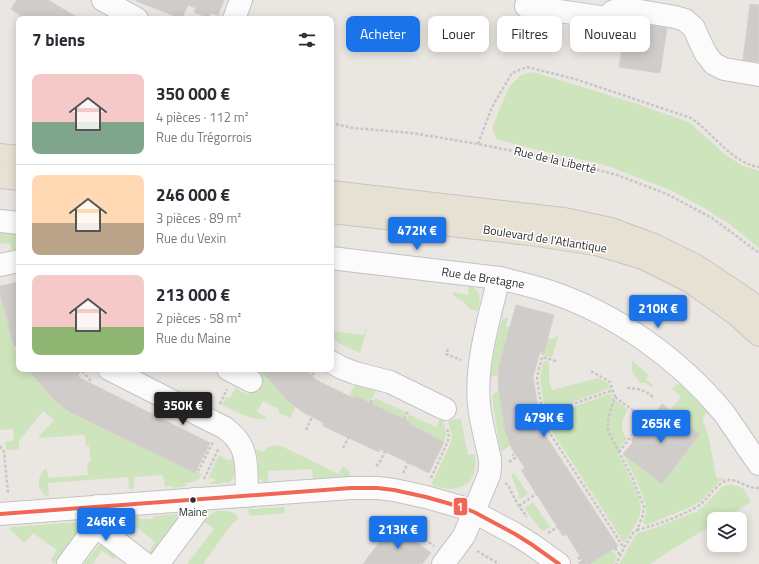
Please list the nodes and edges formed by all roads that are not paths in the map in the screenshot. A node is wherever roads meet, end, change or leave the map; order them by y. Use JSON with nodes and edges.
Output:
{"nodes":[{"id":1,"x":103,"y":0,"type":"edge"},
{"id":2,"x":241,"y":0,"type":"edge"},
{"id":3,"x":526,"y":6,"type":"dead end"},
{"id":4,"x":132,"y":16,"type":"edge"},
{"id":5,"x":235,"y":16,"type":"edge"},
{"id":6,"x":759,"y":75,"type":"edge"},
{"id":7,"x":0,"y":155,"type":"edge"},
{"id":8,"x":16,"y":157,"type":"edge"},
{"id":9,"x":0,"y":178,"type":"edge"},
{"id":10,"x":16,"y":180,"type":"edge"},
{"id":11,"x":334,"y":192,"type":"edge"},
{"id":12,"x":334,"y":212,"type":"edge"},
{"id":13,"x":0,"y":221,"type":"edge"},
{"id":14,"x":16,"y":223,"type":"edge"},
{"id":15,"x":334,"y":258,"type":"edge"},
{"id":16,"x":16,"y":262,"type":"edge"},
{"id":17,"x":0,"y":265,"type":"edge"},
{"id":18,"x":499,"y":278,"type":"junction"},
{"id":19,"x":759,"y":310,"type":"edge"},
{"id":20,"x":759,"y":336,"type":"edge"},
{"id":21,"x":334,"y":364,"type":"edge"},
{"id":22,"x":115,"y":372,"type":"edge"},
{"id":23,"x":229,"y":377,"type":"edge"},
{"id":24,"x":251,"y":381,"type":"dead end"},
{"id":25,"x":445,"y":416,"type":"road end"},
{"id":26,"x":759,"y":464,"type":"edge"},
{"id":27,"x":198,"y":491,"type":"junction"},
{"id":28,"x":247,"y":496,"type":"junction"},
{"id":29,"x":4,"y":505,"type":"edge"},
{"id":30,"x":474,"y":512,"type":"junction"},
{"id":31,"x":97,"y":516,"type":"junction"},
{"id":32,"x":68,"y":564,"type":"edge"},
{"id":33,"x":145,"y":564,"type":"edge"},
{"id":34,"x":158,"y":564,"type":"edge"},
{"id":35,"x":442,"y":564,"type":"edge"},
{"id":36,"x":559,"y":564,"type":"edge"}],
"edges":[{"from":1,"to":4,"type":"street"},
{"from":2,"to":5,"type":"street"},
{"from":3,"to":6,"type":"street"},
{"from":7,"to":8,"type":"main road"},
{"from":9,"to":10,"type":"main road"},
{"from":11,"to":19,"type":"main road","name":"Boulevard de l'Atlantique"},
{"from":12,"to":20,"type":"main road","name":"Boulevard de l'Atlantique"},
{"from":13,"to":14,"type":"street"},
{"from":15,"to":18,"type":"street","name":"Rue de Bretagne"},
{"from":16,"to":17,"type":"street"},
{"from":18,"to":26,"type":"street","name":"Rue de Bretagne"},
{"from":18,"to":30,"type":"street"},
{"from":21,"to":25,"type":"street"},
{"from":22,"to":28,"type":"street"},
{"from":23,"to":24,"type":"street"},
{"from":27,"to":28,"type":"street"},
{"from":27,"to":31,"type":"street"},
{"from":27,"to":34,"type":"street"},
{"from":28,"to":30,"type":"street"},
{"from":29,"to":31,"type":"street"},
{"from":30,"to":35,"type":"street"},
{"from":30,"to":36,"type":"street"},
{"from":31,"to":32,"type":"street"},
{"from":31,"to":33,"type":"street"}]}
